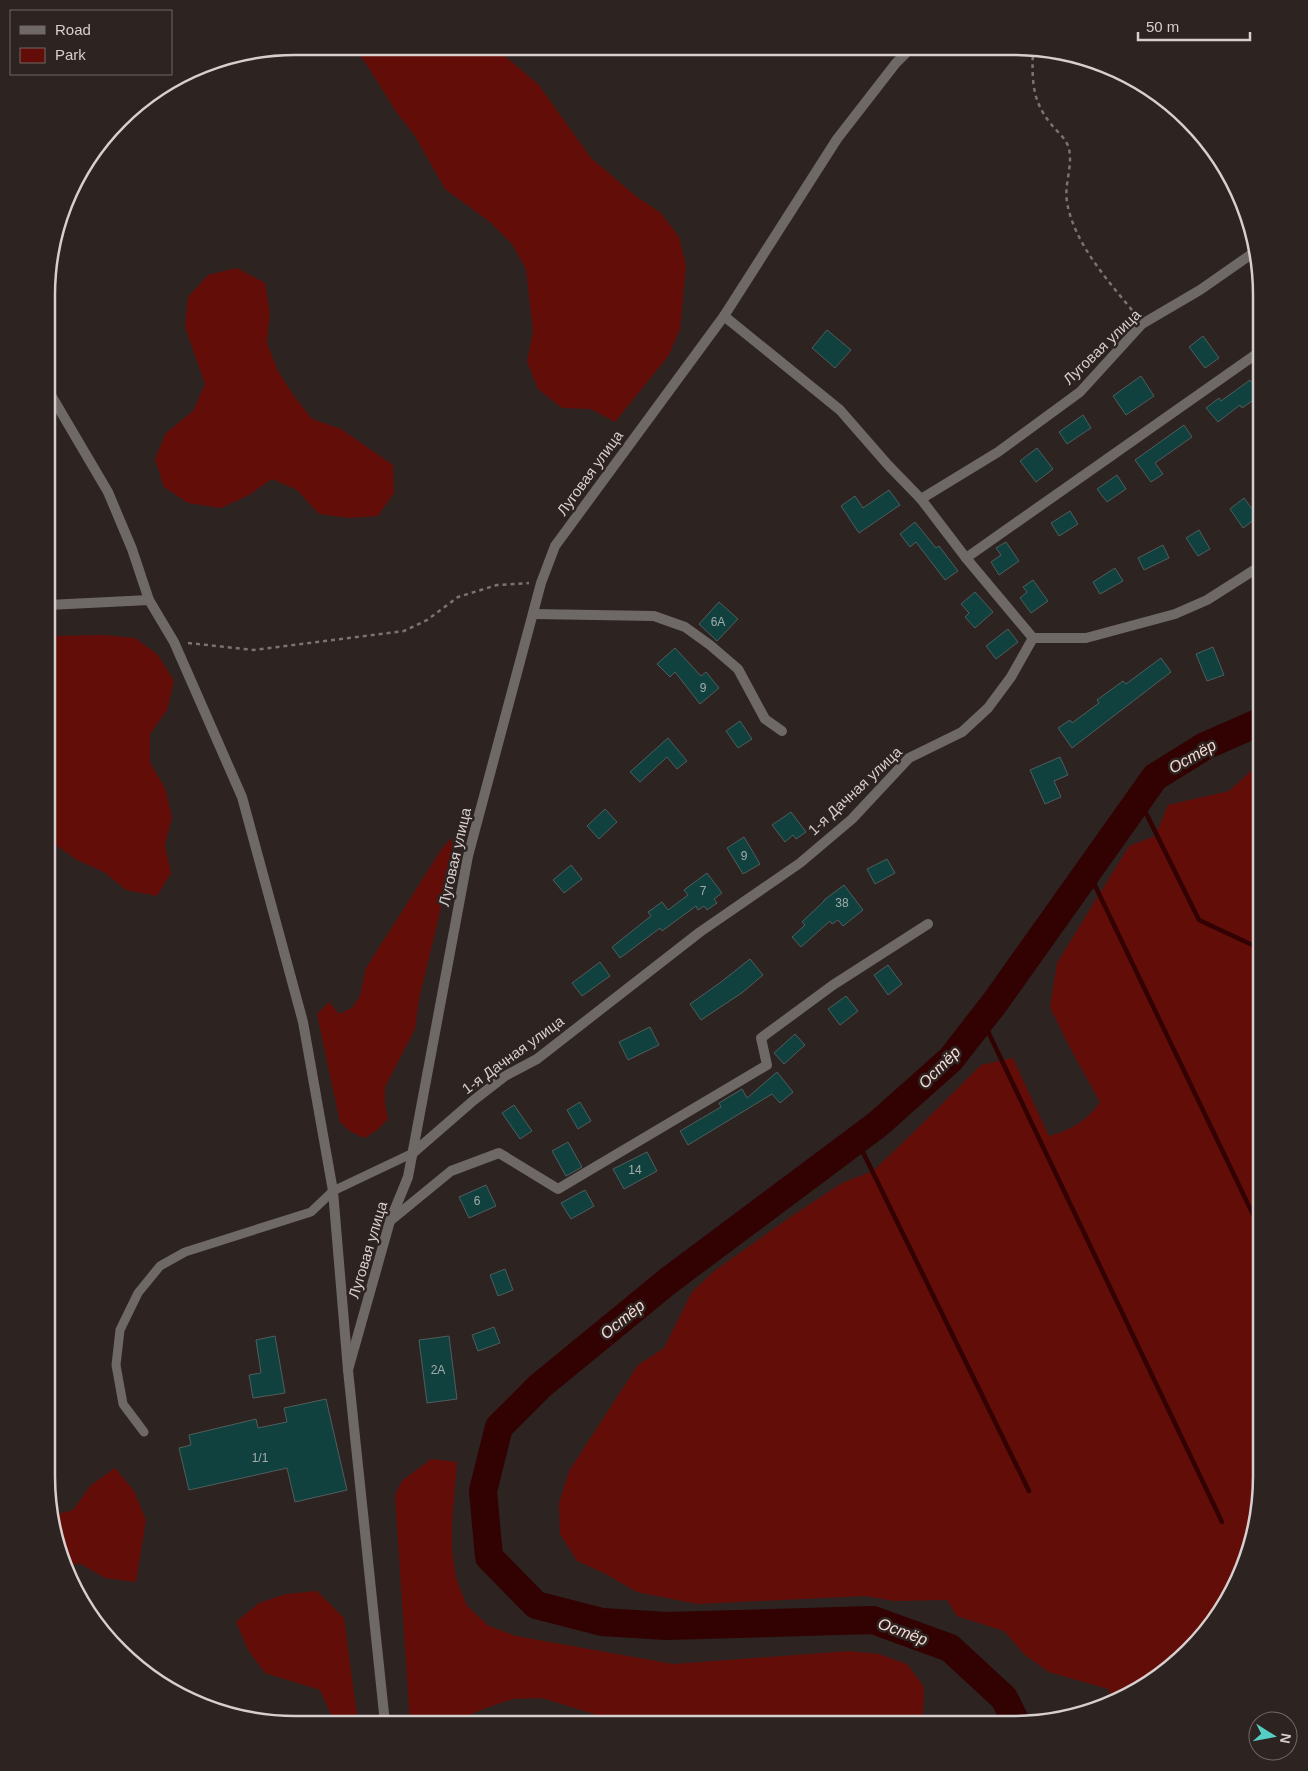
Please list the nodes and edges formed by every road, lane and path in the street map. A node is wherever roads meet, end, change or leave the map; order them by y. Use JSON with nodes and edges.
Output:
{"nodes":[{"id":1,"x":904,"y":55,"type":"edge"},
{"id":2,"x":1033,"y":56,"type":"edge"},
{"id":3,"x":1250,"y":256,"type":"edge"},
{"id":4,"x":724,"y":316,"type":"junction"},
{"id":5,"x":1142,"y":324,"type":"junction"},
{"id":6,"x":1253,"y":356,"type":"edge"},
{"id":7,"x":55,"y":402,"type":"edge"},
{"id":8,"x":921,"y":499,"type":"junction"},
{"id":9,"x":966,"y":558,"type":"junction"},
{"id":10,"x":1253,"y":571,"type":"edge"},
{"id":11,"x":541,"y":583,"type":"junction"},
{"id":12,"x":149,"y":600,"type":"junction"},
{"id":13,"x":55,"y":605,"type":"edge"},
{"id":14,"x":533,"y":614,"type":"junction"},
{"id":15,"x":1033,"y":638,"type":"junction"},
{"id":16,"x":174,"y":642,"type":"junction"},
{"id":17,"x":782,"y":731,"type":"dead end"},
{"id":18,"x":928,"y":924,"type":"dead end"},
{"id":19,"x":413,"y":1153,"type":"junction"},
{"id":20,"x":333,"y":1191,"type":"junction"},
{"id":21,"x":390,"y":1221,"type":"junction"},
{"id":22,"x":348,"y":1370,"type":"junction"},
{"id":23,"x":144,"y":1432,"type":"dead end"},
{"id":24,"x":384,"y":1716,"type":"edge"}],
"edges":[{"from":1,"to":4,"type":"street","name":"Луговая улица"},
{"from":2,"to":5,"type":"path"},
{"from":3,"to":5,"type":"street","name":"Луговая улица"},
{"from":4,"to":8,"type":"street"},
{"from":4,"to":11,"type":"street","name":"Луговая улица"},
{"from":5,"to":8,"type":"street","name":"Луговая улица"},
{"from":6,"to":9,"type":"street"},
{"from":7,"to":12,"type":"street"},
{"from":8,"to":9,"type":"street"},
{"from":9,"to":15,"type":"street"},
{"from":10,"to":15,"type":"street"},
{"from":11,"to":14,"type":"street","name":"Луговая улица"},
{"from":11,"to":16,"type":"path"},
{"from":12,"to":13,"type":"street"},
{"from":12,"to":16,"type":"street"},
{"from":14,"to":17,"type":"street"},
{"from":14,"to":19,"type":"street","name":"Луговая улица"},
{"from":15,"to":19,"type":"street","name":"1-я Дачная улица"},
{"from":16,"to":20,"type":"street"},
{"from":18,"to":21,"type":"street"},
{"from":19,"to":20,"type":"lane"},
{"from":19,"to":21,"type":"street","name":"Луговая улица"},
{"from":20,"to":22,"type":"street"},
{"from":20,"to":23,"type":"lane"},
{"from":21,"to":22,"type":"street","name":"Луговая улица"},
{"from":22,"to":24,"type":"street","name":"Луговая улица"}]}
